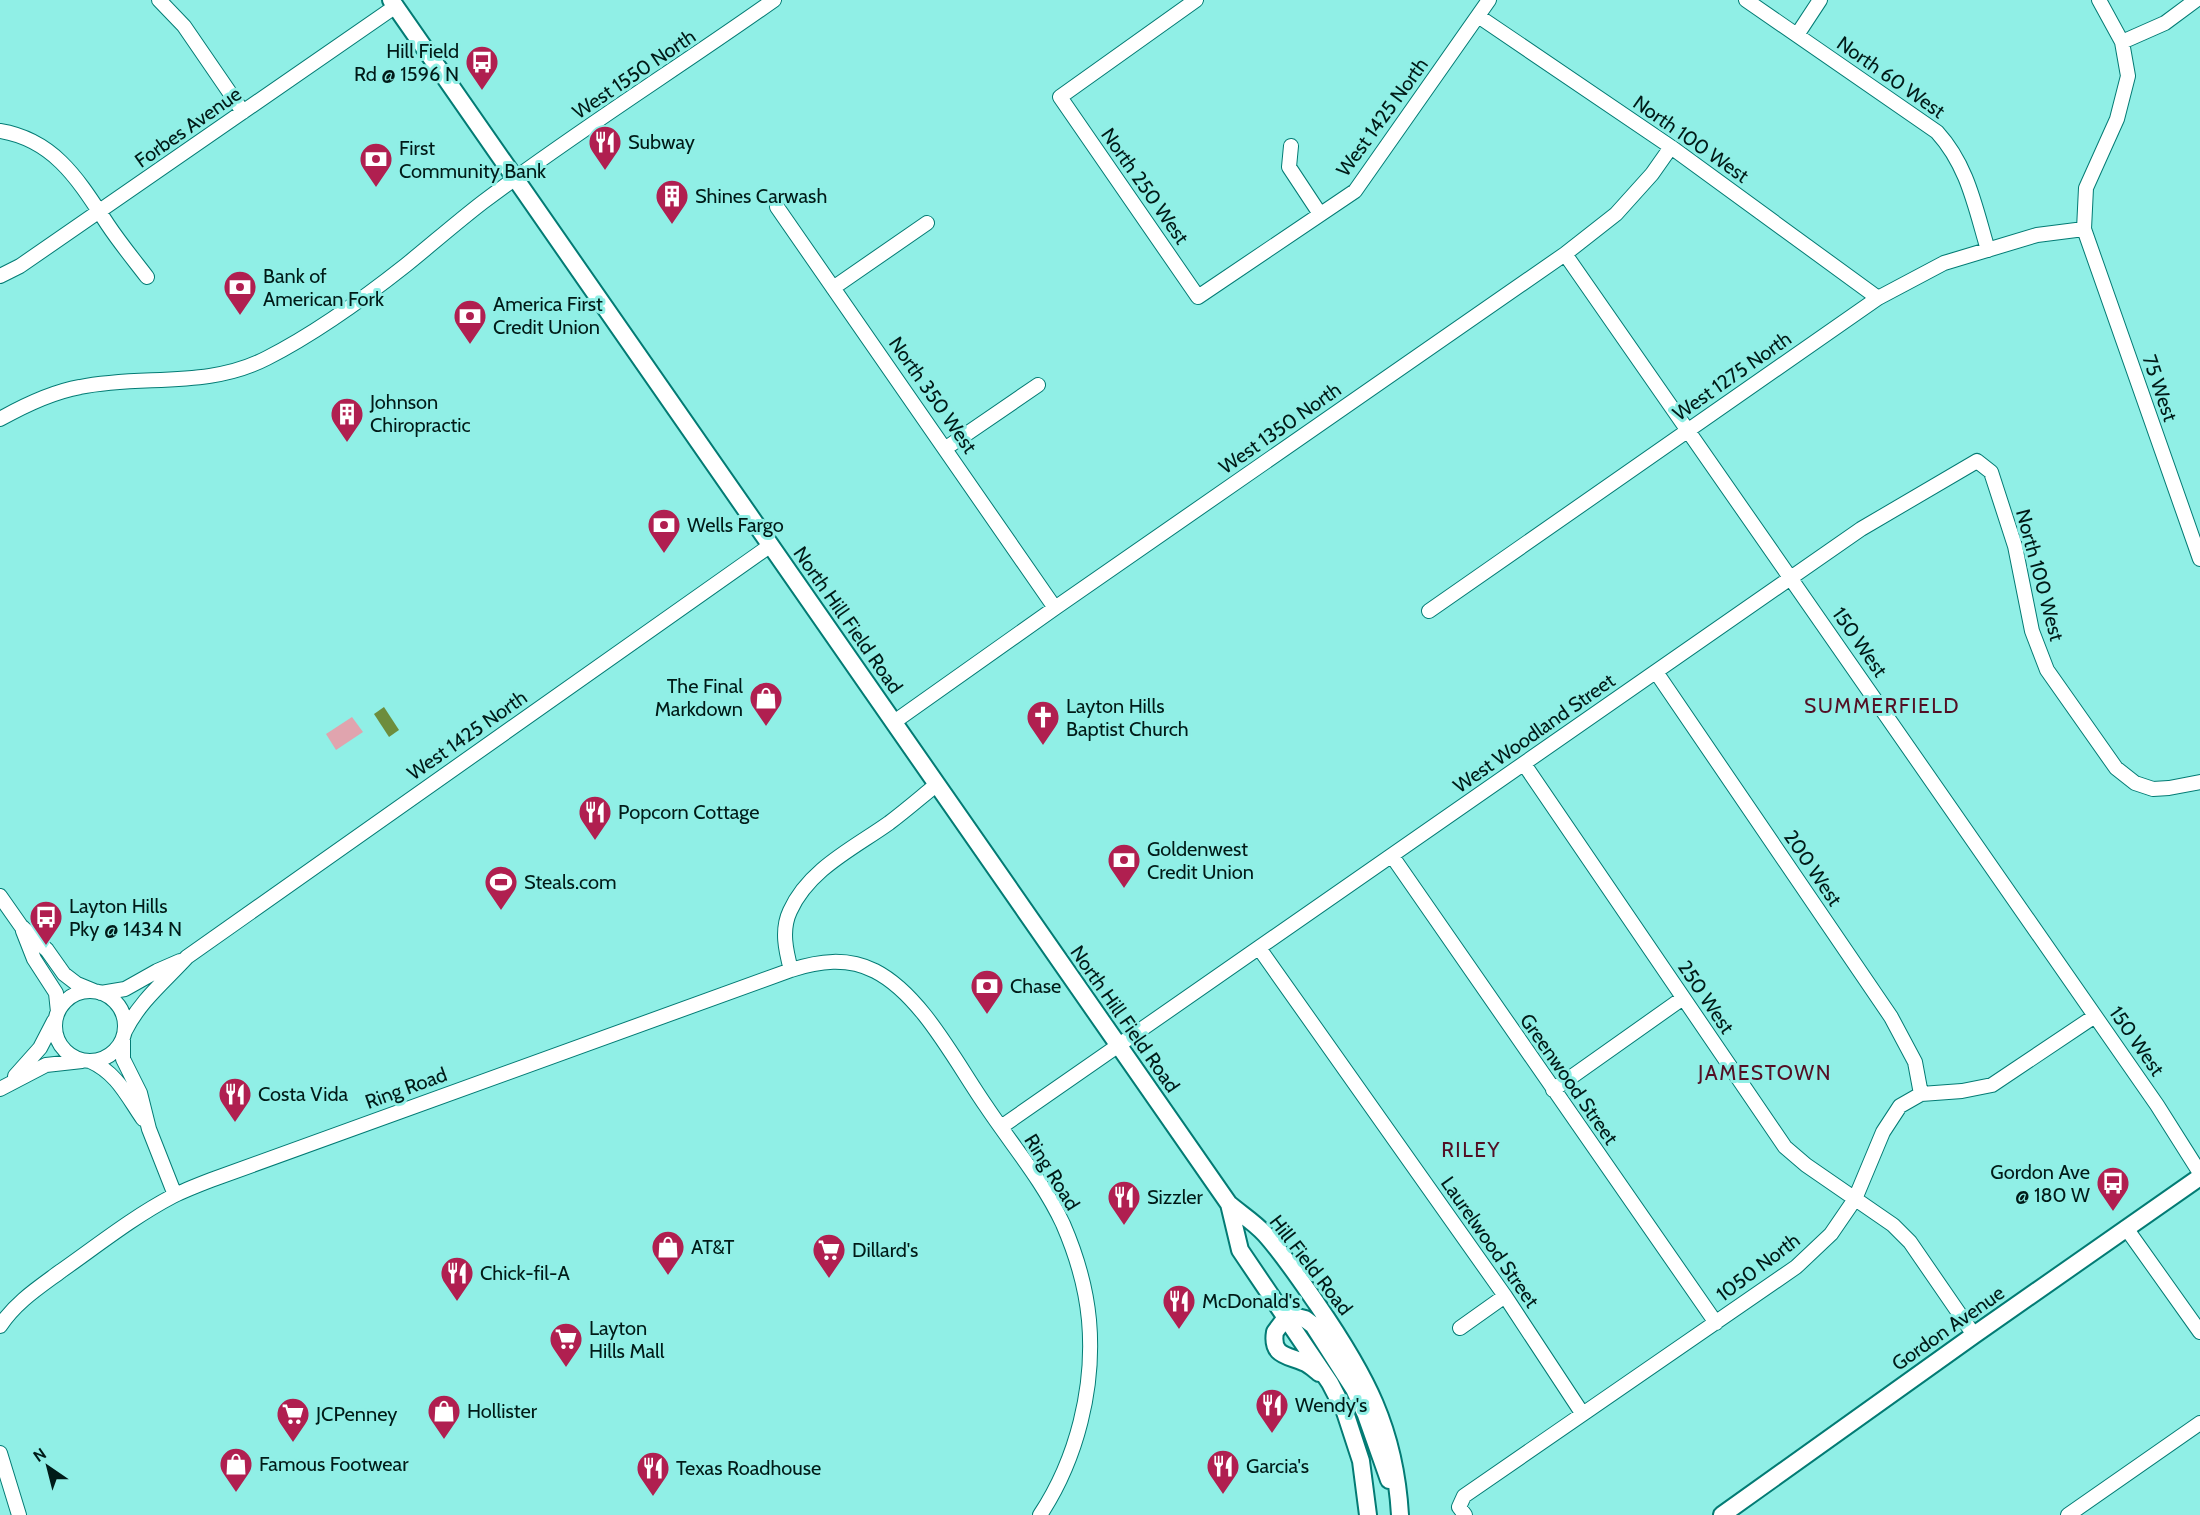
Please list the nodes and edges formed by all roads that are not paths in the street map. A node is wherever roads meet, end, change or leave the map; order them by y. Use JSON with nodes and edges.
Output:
{"nodes":[{"id":1,"x":159,"y":0,"type":"edge"},
{"id":2,"x":774,"y":0,"type":"edge"},
{"id":3,"x":1196,"y":0,"type":"edge"},
{"id":4,"x":1489,"y":0,"type":"edge"},
{"id":5,"x":1746,"y":0,"type":"edge"},
{"id":6,"x":1820,"y":0,"type":"edge"},
{"id":7,"x":2099,"y":0,"type":"edge"},
{"id":8,"x":2196,"y":0,"type":"edge"},
{"id":9,"x":393,"y":3,"type":"edge"},
{"id":10,"x":1478,"y":16,"type":"junction"},
{"id":11,"x":1797,"y":35,"type":"junction"},
{"id":12,"x":2121,"y":42,"type":"junction"},
{"id":13,"x":243,"y":112,"type":"junction"},
{"id":14,"x":0,"y":131,"type":"edge"},
{"id":15,"x":1291,"y":146,"type":"dead end"},
{"id":16,"x":1671,"y":147,"type":"junction"},
{"id":17,"x":515,"y":179,"type":"junction"},
{"id":18,"x":777,"y":207,"type":"dead end"},
{"id":19,"x":100,"y":211,"type":"junction"},
{"id":20,"x":1320,"y":214,"type":"junction"},
{"id":21,"x":927,"y":223,"type":"dead end"},
{"id":22,"x":2084,"y":230,"type":"junction"},
{"id":23,"x":1988,"y":250,"type":"junction"},
{"id":24,"x":1565,"y":254,"type":"junction"},
{"id":25,"x":0,"y":276,"type":"edge"},
{"id":26,"x":147,"y":277,"type":"dead end"},
{"id":27,"x":833,"y":288,"type":"junction"},
{"id":28,"x":1198,"y":297,"type":"joint"},
{"id":29,"x":1878,"y":298,"type":"junction"},
{"id":30,"x":1038,"y":385,"type":"dead end"},
{"id":31,"x":0,"y":419,"type":"edge"},
{"id":32,"x":1689,"y":430,"type":"junction"},
{"id":33,"x":946,"y":448,"type":"junction"},
{"id":34,"x":1977,"y":461,"type":"joint"},
{"id":35,"x":771,"y":546,"type":"junction"},
{"id":36,"x":2200,"y":560,"type":"edge"},
{"id":37,"x":1792,"y":577,"type":"junction"},
{"id":38,"x":1055,"y":608,"type":"junction"},
{"id":39,"x":1430,"y":611,"type":"dead end"},
{"id":40,"x":1656,"y":672,"type":"junction"},
{"id":41,"x":894,"y":722,"type":"junction"},
{"id":42,"x":1524,"y":764,"type":"junction"},
{"id":43,"x":2200,"y":783,"type":"edge"},
{"id":44,"x":936,"y":785,"type":"junction"},
{"id":45,"x":1392,"y":856,"type":"junction"},
{"id":46,"x":0,"y":896,"type":"edge"},
{"id":47,"x":21,"y":926,"type":"junction"},
{"id":48,"x":1259,"y":948,"type":"junction"},
{"id":49,"x":187,"y":957,"type":"junction"},
{"id":50,"x":791,"y":970,"type":"junction"},
{"id":51,"x":98,"y":992,"type":"junction"},
{"id":52,"x":1683,"y":998,"type":"junction"},
{"id":53,"x":57,"y":1015,"type":"junction"},
{"id":54,"x":2095,"y":1016,"type":"junction"},
{"id":55,"x":124,"y":1034,"type":"junction"},
{"id":56,"x":1119,"y":1046,"type":"junction"},
{"id":57,"x":87,"y":1061,"type":"junction"},
{"id":58,"x":2,"y":1087,"type":"edge"},
{"id":59,"x":1553,"y":1090,"type":"junction"},
{"id":60,"x":1921,"y":1094,"type":"junction"},
{"id":61,"x":1001,"y":1127,"type":"junction"},
{"id":62,"x":149,"y":1129,"type":"junction"},
{"id":63,"x":2200,"y":1175,"type":"edge"},
{"id":64,"x":175,"y":1195,"type":"junction"},
{"id":65,"x":1855,"y":1199,"type":"junction"},
{"id":66,"x":1229,"y":1204,"type":"junction"},
{"id":67,"x":2126,"y":1228,"type":"junction"},
{"id":68,"x":1505,"y":1296,"type":"junction"},
{"id":69,"x":1286,"y":1319,"type":"junction"},
{"id":70,"x":1716,"y":1323,"type":"junction"},
{"id":71,"x":0,"y":1326,"type":"edge"},
{"id":72,"x":1460,"y":1328,"type":"dead end"},
{"id":73,"x":2200,"y":1332,"type":"edge"},
{"id":74,"x":1974,"y":1335,"type":"junction"},
{"id":75,"x":1330,"y":1383,"type":"junction"},
{"id":76,"x":1582,"y":1413,"type":"junction"},
{"id":77,"x":2200,"y":1423,"type":"edge"},
{"id":78,"x":0,"y":1453,"type":"edge"},
{"id":79,"x":1369,"y":1510,"type":"edge"},
{"id":80,"x":1399,"y":1511,"type":"edge"},
{"id":81,"x":18,"y":1515,"type":"edge"},
{"id":82,"x":1040,"y":1515,"type":"edge"},
{"id":83,"x":1465,"y":1515,"type":"edge"},
{"id":84,"x":1722,"y":1515,"type":"edge"},
{"id":85,"x":2068,"y":1515,"type":"edge"}],
"edges":[{"from":1,"to":13,"type":"street"},
{"from":2,"to":17,"type":"street","name":"West 1550 North"},
{"from":3,"to":28,"type":"street","name":"North 250 West"},
{"from":4,"to":10,"type":"street","name":"West 1425 North"},
{"from":5,"to":11,"type":"street","name":"North 60 West"},
{"from":6,"to":11,"type":"street"},
{"from":7,"to":12,"type":"street"},
{"from":8,"to":12,"type":"street"},
{"from":9,"to":13,"type":"street","name":"Forbes Avenue"},
{"from":9,"to":17,"type":"main road","name":"North Hill Field Road"},
{"from":10,"to":16,"type":"street","name":"North 100 West"},
{"from":10,"to":20,"type":"street","name":"West 1425 North"},
{"from":11,"to":23,"type":"street","name":"North 60 West"},
{"from":12,"to":22,"type":"street"},
{"from":13,"to":19,"type":"street","name":"Forbes Avenue"},
{"from":14,"to":19,"type":"street"},
{"from":15,"to":20,"type":"street"},
{"from":16,"to":24,"type":"street","name":"West 1350 North"},
{"from":16,"to":29,"type":"street","name":"North 100 West"},
{"from":17,"to":31,"type":"street","name":"West 1550 North"},
{"from":17,"to":35,"type":"main road","name":"North Hill Field Road"},
{"from":18,"to":27,"type":"street","name":"North 350 West"},
{"from":19,"to":25,"type":"street","name":"Forbes Avenue"},
{"from":19,"to":26,"type":"street"},
{"from":20,"to":28,"type":"street","name":"West 1425 North"},
{"from":21,"to":27,"type":"street"},
{"from":22,"to":23,"type":"street","name":"West 1275 North"},
{"from":22,"to":36,"type":"street","name":"75 West"},
{"from":23,"to":29,"type":"street","name":"West 1275 North"},
{"from":24,"to":32,"type":"street","name":"150 West"},
{"from":24,"to":38,"type":"street","name":"West 1350 North"},
{"from":27,"to":33,"type":"street","name":"North 350 West"},
{"from":29,"to":32,"type":"street","name":"West 1275 North"},
{"from":30,"to":33,"type":"street"},
{"from":32,"to":37,"type":"street","name":"150 West"},
{"from":32,"to":39,"type":"street","name":"West 1275 North"},
{"from":33,"to":38,"type":"street","name":"North 350 West"},
{"from":34,"to":37,"type":"street","name":"West Woodland Street"},
{"from":34,"to":43,"type":"street","name":"North 100 West"},
{"from":35,"to":41,"type":"main road","name":"North Hill Field Road"},
{"from":35,"to":49,"type":"street","name":"West 1425 North"},
{"from":37,"to":40,"type":"street","name":"West Woodland Street"},
{"from":37,"to":54,"type":"street","name":"150 West"},
{"from":38,"to":41,"type":"street","name":"West 1350 North"},
{"from":40,"to":42,"type":"street","name":"West Woodland Street"},
{"from":40,"to":60,"type":"street","name":"200 West"},
{"from":41,"to":44,"type":"main road","name":"North Hill Field Road"},
{"from":42,"to":45,"type":"street","name":"West Woodland Street"},
{"from":42,"to":52,"type":"street","name":"250 West"},
{"from":44,"to":50,"type":"street"},
{"from":44,"to":56,"type":"main road","name":"North Hill Field Road"},
{"from":45,"to":48,"type":"street","name":"West Woodland Street"},
{"from":45,"to":59,"type":"street","name":"Greenwood Street"},
{"from":46,"to":47,"type":"street"},
{"from":47,"to":51,"type":"street"},
{"from":47,"to":53,"type":"street"},
{"from":48,"to":56,"type":"street","name":"West Woodland Street"},
{"from":48,"to":68,"type":"street","name":"Laurelwood Street"},
{"from":49,"to":51,"type":"street","name":"West 1425 North"},
{"from":49,"to":55,"type":"street","name":"West 1425 North"},
{"from":50,"to":61,"type":"street","name":"Ring Road"},
{"from":50,"to":64,"type":"street","name":"Ring Road"},
{"from":51,"to":53,"type":"street"},
{"from":51,"to":55,"type":"street"},
{"from":52,"to":59,"type":"street"},
{"from":52,"to":65,"type":"street","name":"250 West"},
{"from":53,"to":57,"type":"street"},
{"from":53,"to":58,"type":"street"},
{"from":54,"to":60,"type":"street"},
{"from":54,"to":63,"type":"street","name":"150 West"},
{"from":55,"to":57,"type":"street"},
{"from":55,"to":62,"type":"street"},
{"from":56,"to":61,"type":"street","name":"West Woodland Street"},
{"from":56,"to":66,"type":"main road","name":"North Hill Field Road"},
{"from":57,"to":58,"type":"street"},
{"from":57,"to":62,"type":"street"},
{"from":59,"to":70,"type":"street","name":"Greenwood Street"},
{"from":60,"to":65,"type":"street","name":"1050 North"},
{"from":61,"to":82,"type":"street","name":"Ring Road"},
{"from":62,"to":64,"type":"street"},
{"from":63,"to":67,"type":"main road","name":"Gordon Avenue"},
{"from":64,"to":71,"type":"street","name":"Ring Road"},
{"from":65,"to":70,"type":"street","name":"1050 North"},
{"from":65,"to":74,"type":"street","name":"250 West"},
{"from":66,"to":69,"type":"main road"},
{"from":66,"to":80,"type":"main road","name":"Hill Field Road"},
{"from":67,"to":73,"type":"street"},
{"from":67,"to":74,"type":"main road","name":"Gordon Avenue"},
{"from":68,"to":72,"type":"street"},
{"from":68,"to":76,"type":"street","name":"Laurelwood Street"},
{"from":69,"to":75,"type":"main road"},
{"from":69,"to":75,"type":"main road"},
{"from":69,"to":80,"type":"main road"},
{"from":70,"to":76,"type":"street","name":"1050 North"},
{"from":74,"to":84,"type":"main road","name":"Gordon Avenue"},
{"from":75,"to":79,"type":"main road"},
{"from":76,"to":83,"type":"street","name":"1050 North"},
{"from":77,"to":85,"type":"street"},
{"from":78,"to":81,"type":"street"}]}
